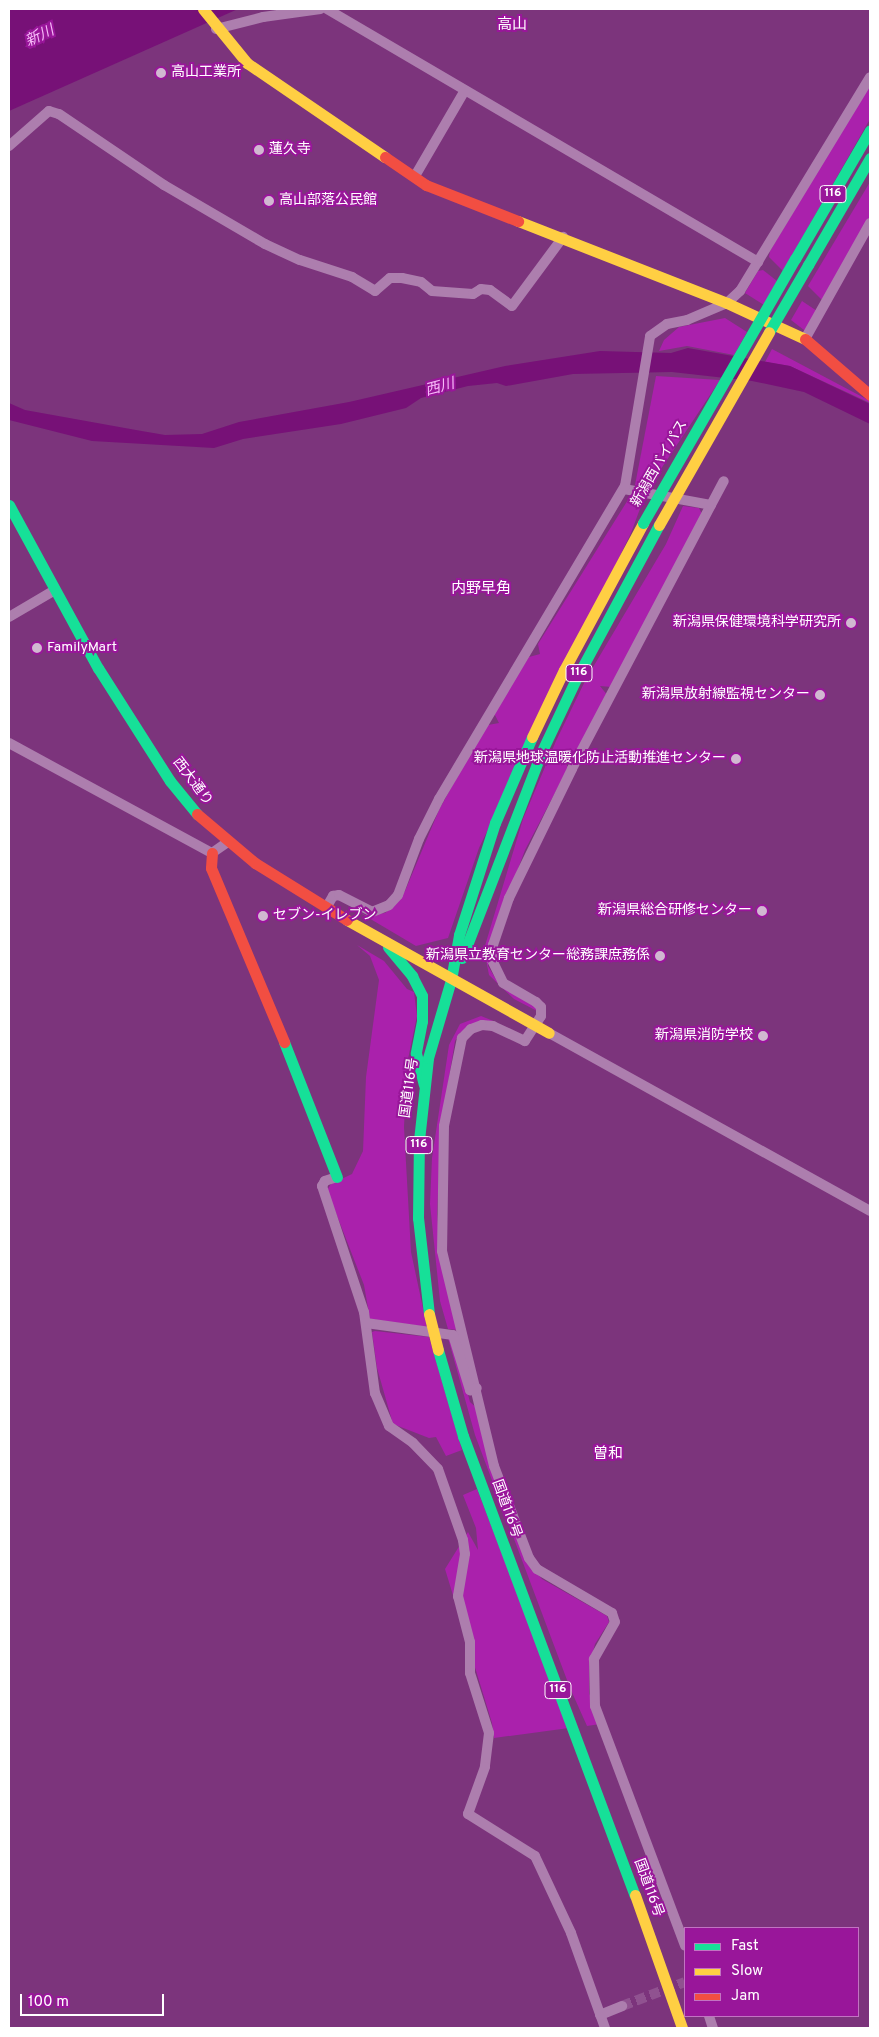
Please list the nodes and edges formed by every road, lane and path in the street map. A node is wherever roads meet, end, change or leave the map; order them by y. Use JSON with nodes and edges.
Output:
{"nodes":[{"id":1,"x":203,"y":9,"type":"edge"},
{"id":2,"x":320,"y":9,"type":"edge"},
{"id":3,"x":327,"y":9,"type":"edge"},
{"id":4,"x":214,"y":26,"type":"junction"},
{"id":5,"x":870,"y":77,"type":"edge"},
{"id":6,"x":465,"y":90,"type":"junction"},
{"id":7,"x":870,"y":130,"type":"edge"},
{"id":8,"x":9,"y":146,"type":"edge"},
{"id":9,"x":870,"y":158,"type":"edge"},
{"id":10,"x":415,"y":176,"type":"junction"},
{"id":11,"x":870,"y":223,"type":"edge"},
{"id":12,"x":564,"y":237,"type":"junction"},
{"id":13,"x":867,"y":238,"type":"edge"},
{"id":14,"x":758,"y":262,"type":"junction"},
{"id":15,"x":727,"y":303,"type":"junction"},
{"id":16,"x":805,"y":340,"type":"junction"},
{"id":17,"x":869,"y":391,"type":"edge"},
{"id":18,"x":724,"y":482,"type":"dead end"},
{"id":19,"x":624,"y":489,"type":"junction"},
{"id":20,"x":9,"y":505,"type":"edge"},
{"id":21,"x":711,"y":505,"type":"junction"},
{"id":22,"x":55,"y":590,"type":"junction"},
{"id":23,"x":9,"y":617,"type":"edge"},
{"id":24,"x":9,"y":743,"type":"edge"},
{"id":25,"x":228,"y":842,"type":"junction"},
{"id":26,"x":212,"y":853,"type":"junction"},
{"id":27,"x":326,"y":908,"type":"junction"},
{"id":28,"x":384,"y":941,"type":"junction"},
{"id":29,"x":451,"y":980,"type":"junction"},
{"id":30,"x":537,"y":1026,"type":"junction"},
{"id":31,"x":549,"y":1033,"type":"joint"},
{"id":32,"x":424,"y":1085,"type":"junction"},
{"id":33,"x":337,"y":1177,"type":"joint"},
{"id":34,"x":870,"y":1211,"type":"edge"},
{"id":35,"x":366,"y":1323,"type":"junction"},
{"id":36,"x":477,"y":1388,"type":"junction"},
{"id":37,"x":684,"y":1943,"type":"edge"},
{"id":38,"x":622,"y":2006,"type":"tunnel mouth"},
{"id":39,"x":600,"y":2015,"type":"junction"},
{"id":40,"x":605,"y":2028,"type":"edge"},
{"id":41,"x":682,"y":2028,"type":"edge"}],
"edges":[{"from":1,"to":4,"type":"main road"},
{"from":2,"to":4,"type":"street"},
{"from":3,"to":6,"type":"street"},
{"from":4,"to":10,"type":"main road"},
{"from":5,"to":14,"type":"street"},
{"from":6,"to":10,"type":"street"},
{"from":6,"to":14,"type":"street"},
{"from":7,"to":29,"type":"main road","name":"新潟西バイパス","number":"116","bridge":true},
{"from":8,"to":12,"type":"street"},
{"from":9,"to":29,"type":"main road","number":"116","bridge":true},
{"from":10,"to":12,"type":"main road"},
{"from":11,"to":13,"type":"street"},
{"from":12,"to":15,"type":"main road"},
{"from":13,"to":16,"type":"street"},
{"from":14,"to":15,"type":"street"},
{"from":15,"to":16,"type":"main road"},
{"from":15,"to":19,"type":"street"},
{"from":16,"to":17,"type":"main road"},
{"from":18,"to":21,"type":"street"},
{"from":19,"to":21,"type":"street"},
{"from":19,"to":27,"type":"street"},
{"from":20,"to":22,"type":"main road","name":"西大通り"},
{"from":21,"to":30,"type":"street"},
{"from":22,"to":23,"type":"street"},
{"from":22,"to":25,"type":"main road","name":"西大通り"},
{"from":24,"to":26,"type":"street"},
{"from":25,"to":26,"type":"street"},
{"from":25,"to":27,"type":"main road","name":"西大通り"},
{"from":26,"to":33,"type":"main road"},
{"from":27,"to":28,"type":"main road","name":"西大通り"},
{"from":28,"to":29,"type":"main road","name":"西大通り"},
{"from":28,"to":32,"type":"main road"},
{"from":29,"to":30,"type":"main road","name":"西大通り"},
{"from":29,"to":32,"type":"main road","name":"国道116号","number":"116"},
{"from":30,"to":31,"type":"main road","name":"西大通り"},
{"from":30,"to":36,"type":"street"},
{"from":31,"to":34,"type":"street"},
{"from":32,"to":41,"type":"main road","name":"国道116号","number":"116","bridge":true},
{"from":33,"to":35,"type":"street"},
{"from":35,"to":36,"type":"street"},
{"from":35,"to":39,"type":"street"},
{"from":36,"to":37,"type":"street"},
{"from":38,"to":39,"type":"street"},
{"from":39,"to":40,"type":"street"}]}
